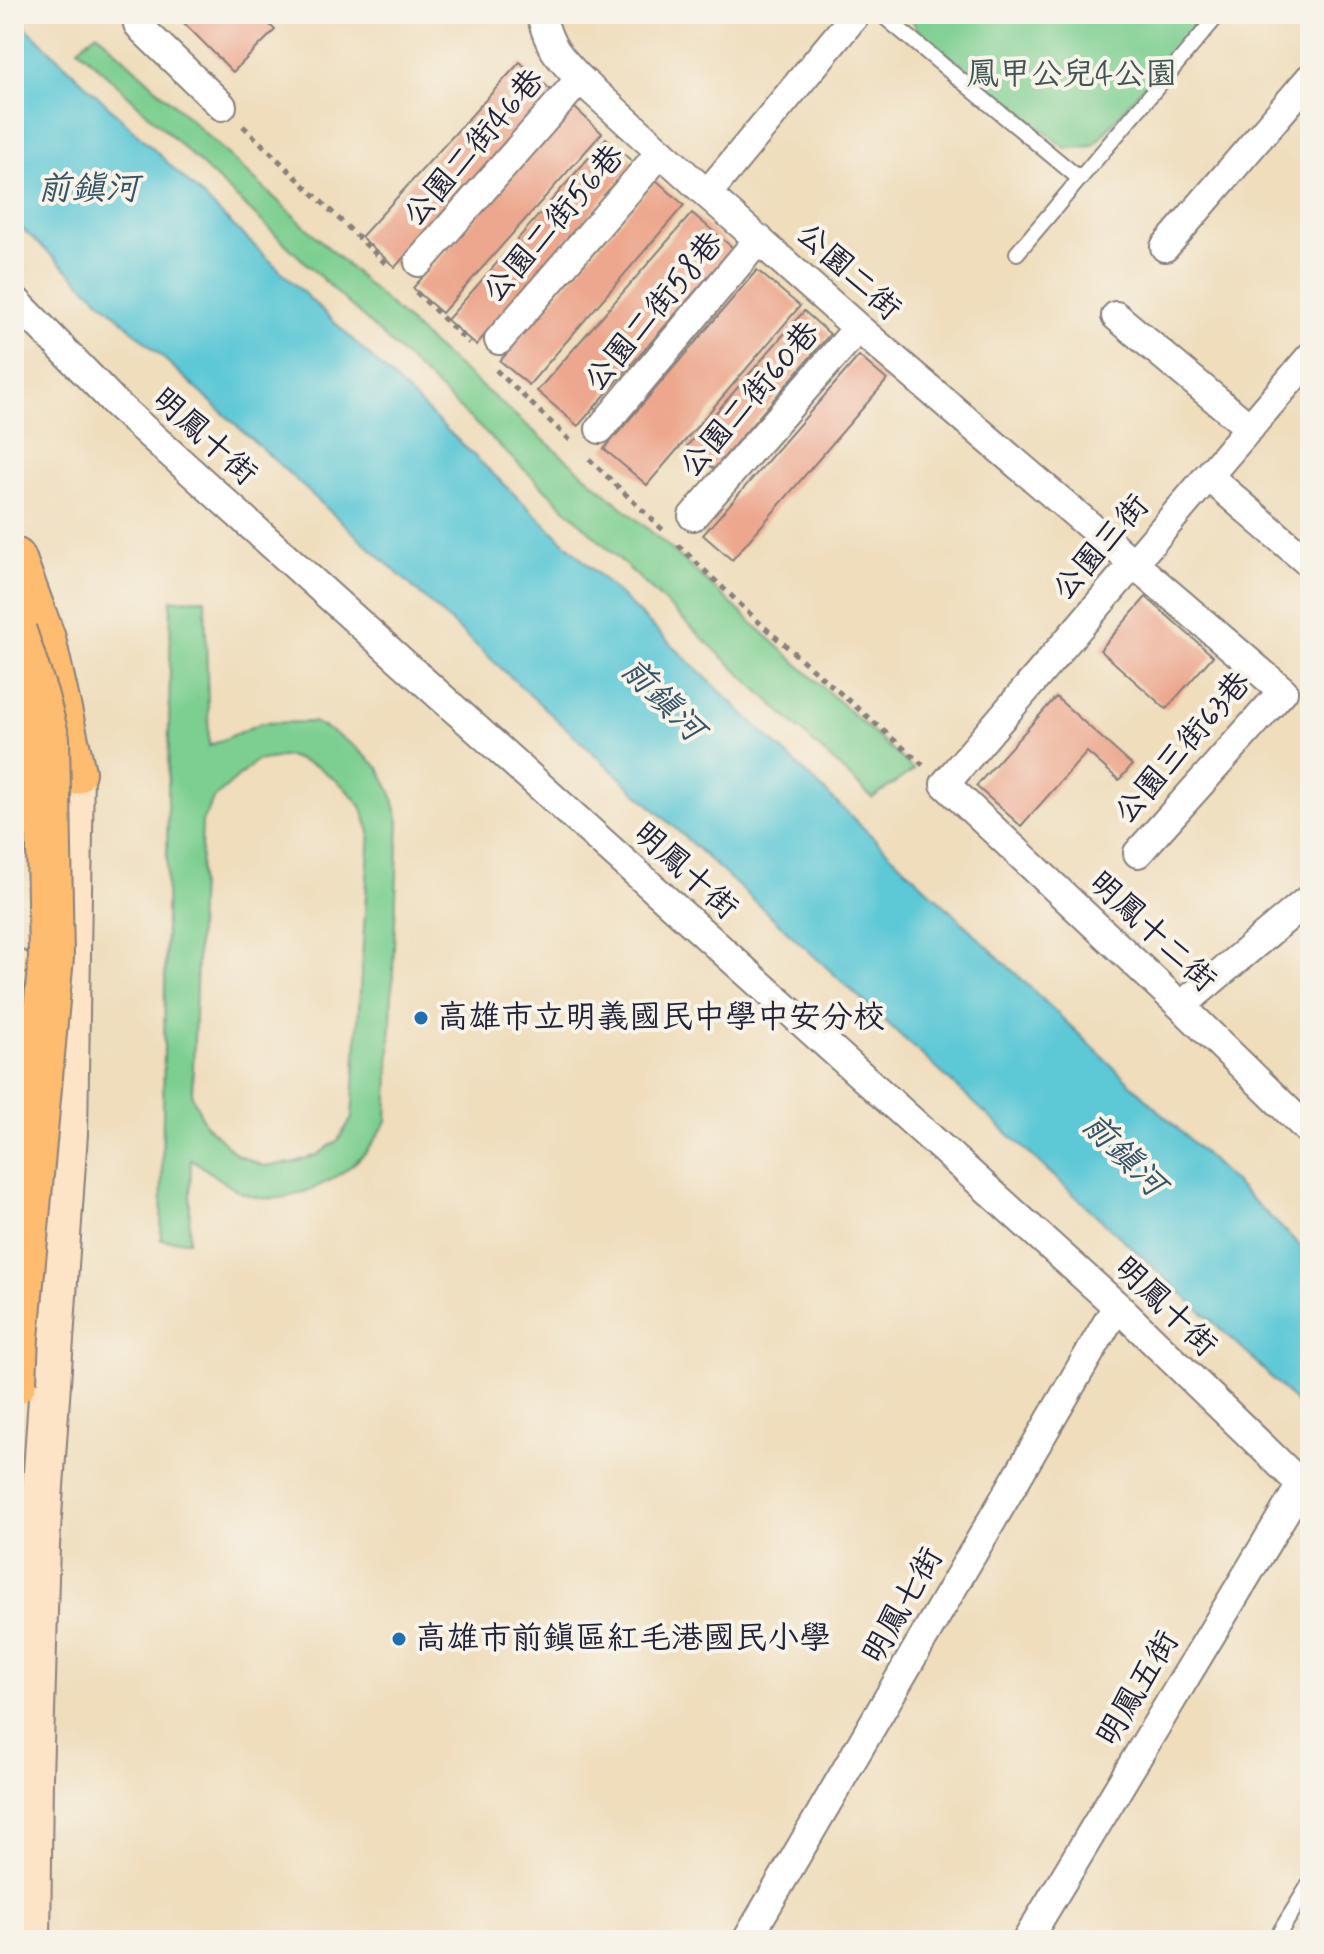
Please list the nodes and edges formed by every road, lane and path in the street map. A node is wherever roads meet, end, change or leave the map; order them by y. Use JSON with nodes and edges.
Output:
{"nodes":[{"id":1,"x":136,"y":14,"type":"edge"},
{"id":2,"x":541,"y":14,"type":"edge"},
{"id":3,"x":856,"y":14,"type":"edge"},
{"id":4,"x":881,"y":14,"type":"edge"},
{"id":5,"x":1219,"y":14,"type":"edge"},
{"id":6,"x":1310,"y":78,"type":"edge"},
{"id":7,"x":580,"y":79,"type":"junction"},
{"id":8,"x":222,"y":106,"type":"dead end"},
{"id":9,"x":661,"y":152,"type":"junction"},
{"id":10,"x":1080,"y":179,"type":"junction"},
{"id":11,"x":707,"y":194,"type":"junction"},
{"id":12,"x":759,"y":239,"type":"junction"},
{"id":13,"x":1165,"y":247,"type":"dead end"},
{"id":14,"x":1017,"y":253,"type":"dead end"},
{"id":15,"x":419,"y":262,"type":"dead end"},
{"id":16,"x":14,"y":299,"type":"edge"},
{"id":17,"x":1116,"y":316,"type":"dead end"},
{"id":18,"x":858,"y":328,"type":"junction"},
{"id":19,"x":499,"y":340,"type":"dead end"},
{"id":20,"x":1310,"y":357,"type":"edge"},
{"id":21,"x":1250,"y":428,"type":"junction"},
{"id":22,"x":600,"y":429,"type":"dead end"},
{"id":23,"x":1208,"y":476,"type":"junction"},
{"id":24,"x":693,"y":516,"type":"dead end"},
{"id":25,"x":14,"y":560,"type":"edge"},
{"id":26,"x":1133,"y":563,"type":"junction"},
{"id":27,"x":1310,"y":564,"type":"edge"},
{"id":28,"x":14,"y":632,"type":"edge"},
{"id":29,"x":14,"y":738,"type":"edge"},
{"id":30,"x":73,"y":772,"type":"joint"},
{"id":31,"x":945,"y":784,"type":"joint"},
{"id":32,"x":1138,"y":853,"type":"dead end"},
{"id":33,"x":1310,"y":898,"type":"edge"},
{"id":34,"x":14,"y":969,"type":"edge"},
{"id":35,"x":1181,"y":1006,"type":"junction"},
{"id":36,"x":14,"y":1088,"type":"edge"},
{"id":37,"x":1310,"y":1132,"type":"edge"},
{"id":38,"x":1117,"y":1306,"type":"junction"},
{"id":39,"x":14,"y":1382,"type":"edge"},
{"id":40,"x":1307,"y":1485,"type":"edge"},
{"id":41,"x":14,"y":1666,"type":"edge"},
{"id":42,"x":1310,"y":1883,"type":"edge"},
{"id":43,"x":30,"y":1940,"type":"edge"},
{"id":44,"x":747,"y":1940,"type":"edge"},
{"id":45,"x":1027,"y":1940,"type":"edge"},
{"id":46,"x":1275,"y":1940,"type":"edge"}],
"edges":[{"from":1,"to":8,"type":"street"},
{"from":2,"to":7,"type":"street","name":"公園二街"},
{"from":3,"to":11,"type":"street"},
{"from":4,"to":10,"type":"lane"},
{"from":5,"to":10,"type":"lane"},
{"from":6,"to":13,"type":"street"},
{"from":7,"to":9,"type":"street","name":"公園二街"},
{"from":7,"to":15,"type":"street","name":"公園二街46巷"},
{"from":9,"to":11,"type":"street","name":"公園二街"},
{"from":9,"to":19,"type":"street","name":"公園二街56巷"},
{"from":10,"to":14,"type":"lane"},
{"from":11,"to":12,"type":"street","name":"公園二街"},
{"from":12,"to":18,"type":"street","name":"公園二街"},
{"from":12,"to":22,"type":"street","name":"公園二街58巷"},
{"from":16,"to":38,"type":"street","name":"明鳳十街"},
{"from":17,"to":21,"type":"street"},
{"from":18,"to":24,"type":"street","name":"公園二街60巷"},
{"from":18,"to":26,"type":"street","name":"公園二街"},
{"from":20,"to":21,"type":"street","name":"公園三街"},
{"from":21,"to":23,"type":"street","name":"公園三街"},
{"from":23,"to":26,"type":"street","name":"公園三街"},
{"from":23,"to":27,"type":"street"},
{"from":25,"to":30,"type":"highway"},
{"from":26,"to":31,"type":"street","name":"公園三街"},
{"from":26,"to":32,"type":"street","name":"公園三街63巷"},
{"from":28,"to":39,"type":"highway","bridge":true},
{"from":29,"to":36,"type":"highway","bridge":true},
{"from":30,"to":43,"type":"street"},
{"from":31,"to":35,"type":"street","name":"明鳳十二街"},
{"from":33,"to":35,"type":"street"},
{"from":34,"to":41,"type":"street"},
{"from":35,"to":37,"type":"street","name":"明鳳十二街"},
{"from":38,"to":40,"type":"street","name":"明鳳十街"},
{"from":38,"to":44,"type":"street","name":"明鳳七街"},
{"from":40,"to":45,"type":"street","name":"明鳳五街"},
{"from":42,"to":46,"type":"lane"}]}
